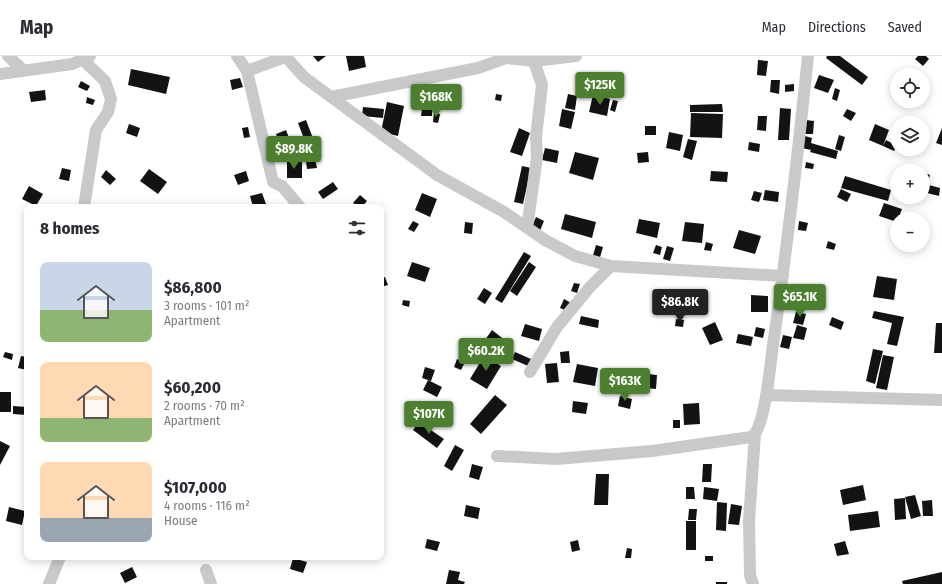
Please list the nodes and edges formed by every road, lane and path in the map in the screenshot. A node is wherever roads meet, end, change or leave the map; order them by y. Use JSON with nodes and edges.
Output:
{"nodes":[{"id":1,"x":8,"y":56,"type":"edge"},
{"id":2,"x":237,"y":56,"type":"edge"},
{"id":3,"x":576,"y":56,"type":"edge"},
{"id":4,"x":808,"y":56,"type":"edge"},
{"id":5,"x":285,"y":57,"type":"edge"},
{"id":6,"x":87,"y":58,"type":"edge"},
{"id":7,"x":534,"y":61,"type":"junction"},
{"id":8,"x":22,"y":69,"type":"junction"},
{"id":9,"x":247,"y":70,"type":"junction"},
{"id":10,"x":0,"y":74,"type":"edge"},
{"id":11,"x":331,"y":97,"type":"junction"},
{"id":12,"x":84,"y":204,"type":"edge"},
{"id":13,"x":297,"y":204,"type":"edge"},
{"id":14,"x":528,"y":228,"type":"junction"},
{"id":15,"x":611,"y":266,"type":"junction"},
{"id":16,"x":783,"y":276,"type":"junction"},
{"id":17,"x":530,"y":372,"type":"dead end"},
{"id":18,"x":766,"y":395,"type":"junction"},
{"id":19,"x":942,"y":400,"type":"edge"},
{"id":20,"x":755,"y":434,"type":"junction"},
{"id":21,"x":496,"y":456,"type":"dead end"},
{"id":22,"x":59,"y":560,"type":"edge"},
{"id":23,"x":206,"y":570,"type":"dead end"},
{"id":24,"x":49,"y":584,"type":"edge"},
{"id":25,"x":211,"y":584,"type":"edge"},
{"id":26,"x":753,"y":584,"type":"edge"}],
"edges":[{"from":1,"to":8,"type":"street"},
{"from":2,"to":9,"type":"street"},
{"from":3,"to":7,"type":"street"},
{"from":4,"to":16,"type":"street"},
{"from":5,"to":9,"type":"street"},
{"from":5,"to":11,"type":"street"},
{"from":6,"to":8,"type":"street"},
{"from":6,"to":12,"type":"street"},
{"from":7,"to":11,"type":"street"},
{"from":7,"to":14,"type":"street"},
{"from":8,"to":10,"type":"street"},
{"from":9,"to":13,"type":"street"},
{"from":11,"to":14,"type":"street"},
{"from":14,"to":15,"type":"street"},
{"from":15,"to":16,"type":"street"},
{"from":15,"to":17,"type":"street"},
{"from":16,"to":18,"type":"street"},
{"from":18,"to":19,"type":"street"},
{"from":18,"to":20,"type":"street"},
{"from":20,"to":21,"type":"street"},
{"from":20,"to":26,"type":"street"},
{"from":22,"to":24,"type":"street"},
{"from":23,"to":25,"type":"street"}]}
